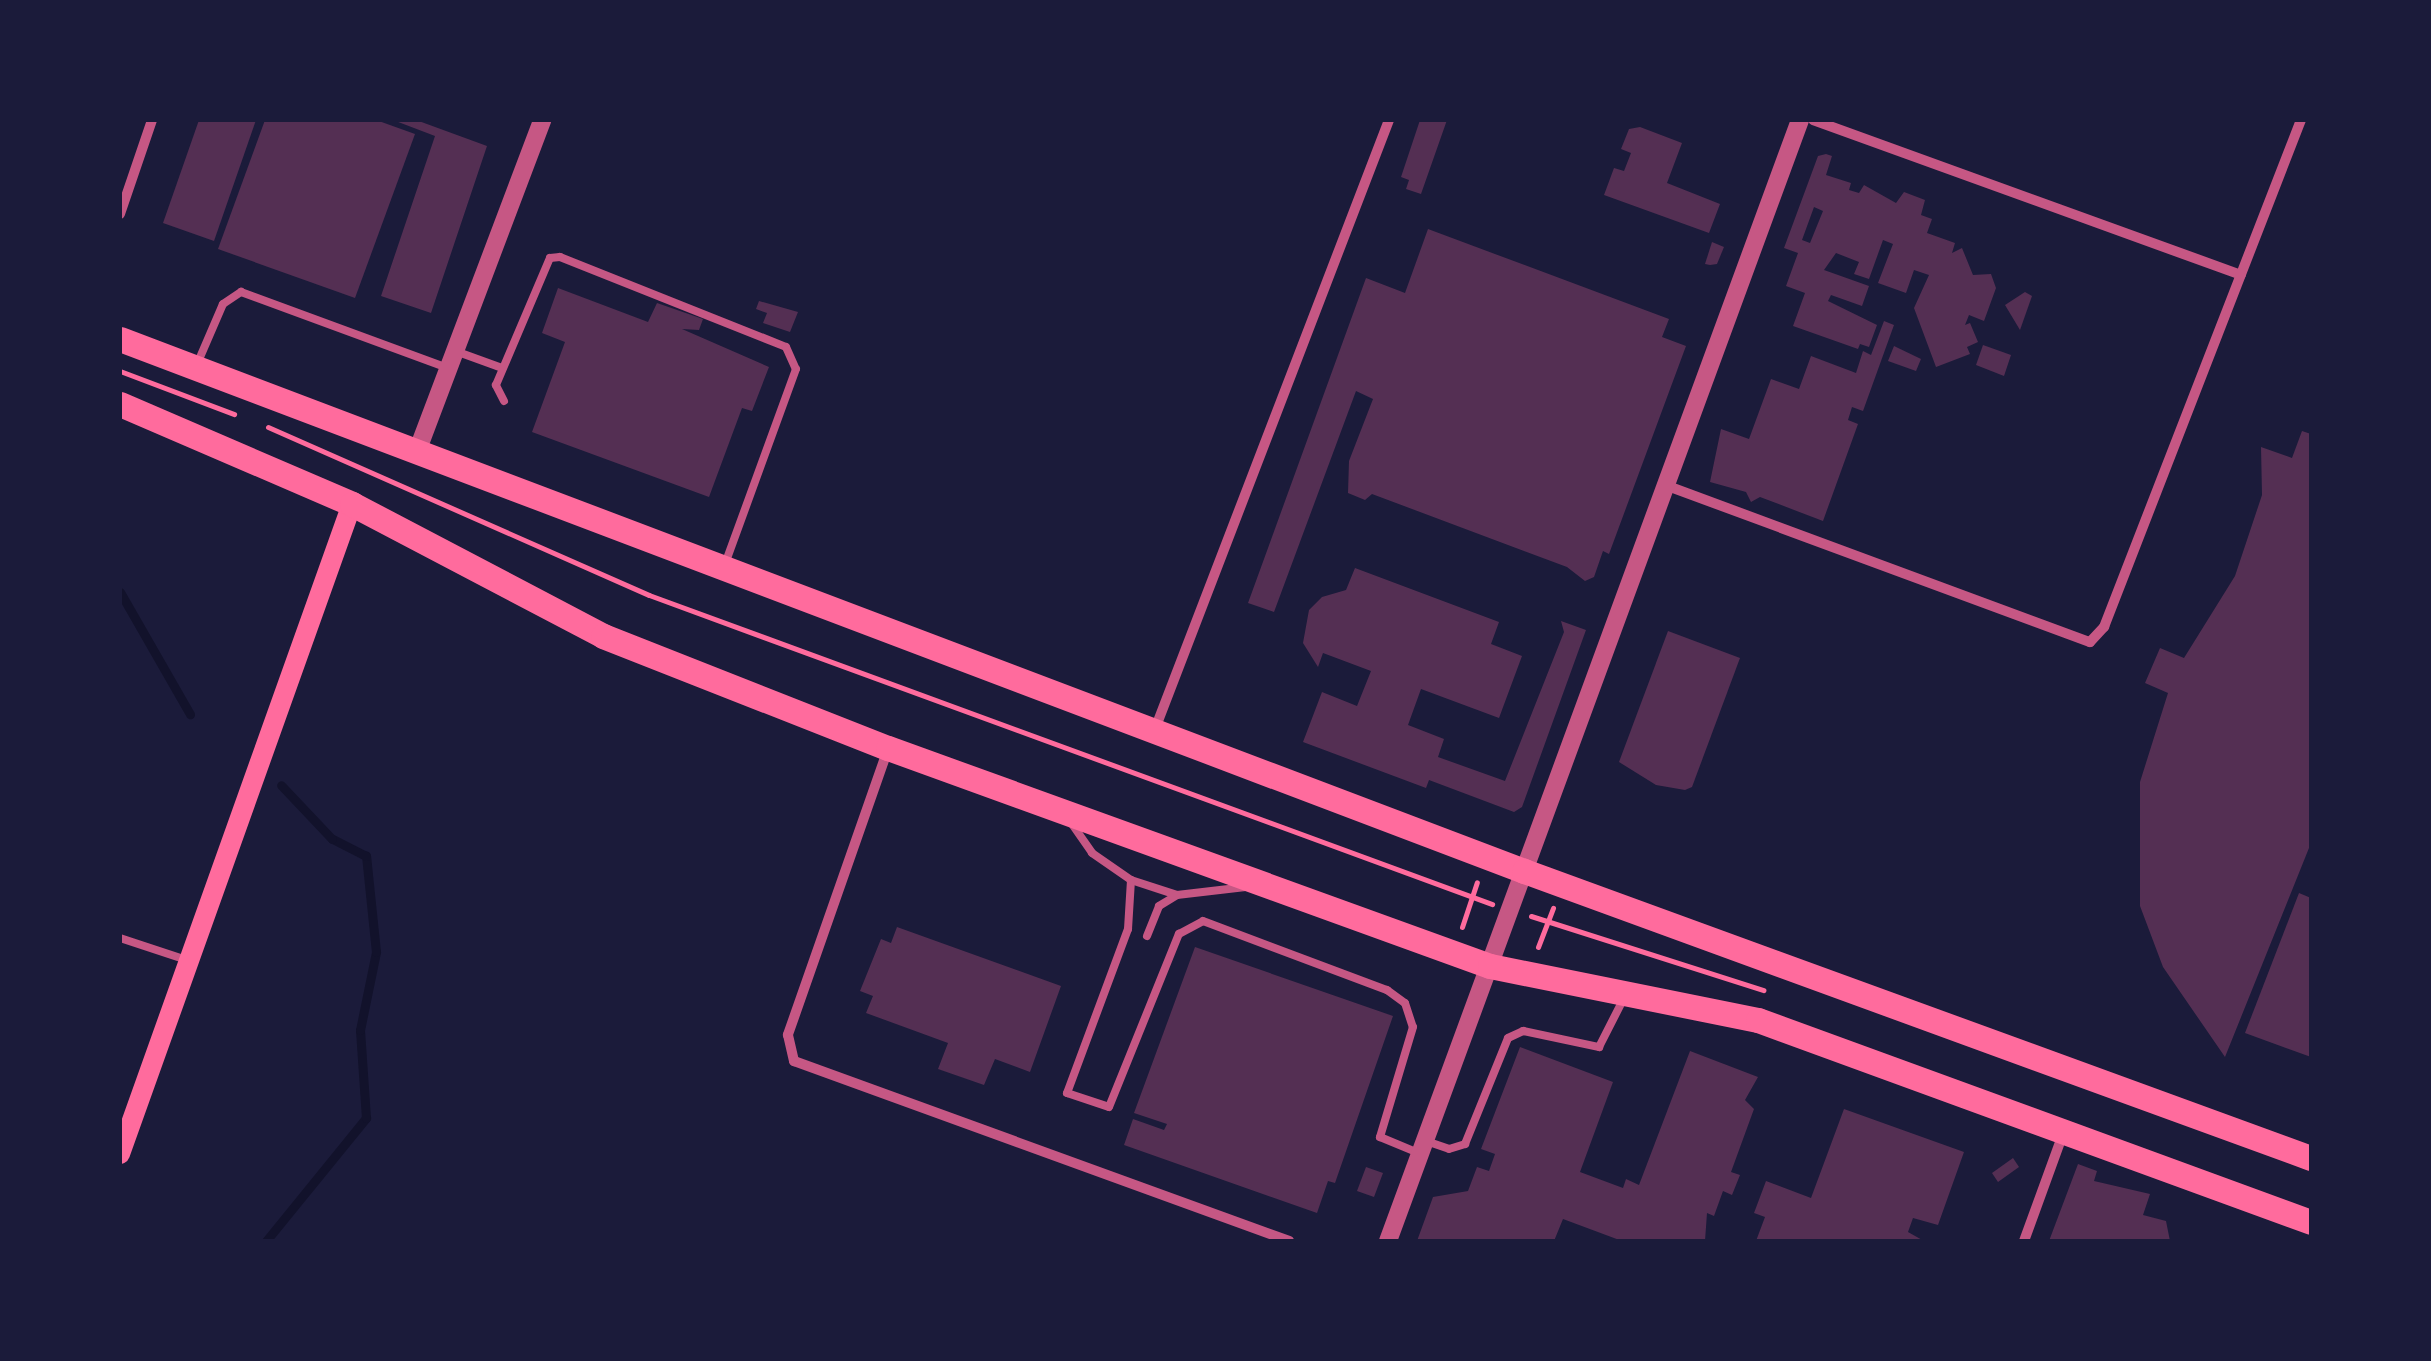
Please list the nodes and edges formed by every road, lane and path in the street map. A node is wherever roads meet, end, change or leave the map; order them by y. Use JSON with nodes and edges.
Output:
{"nodes":[{"id":1,"x":152,"y":120,"type":"edge"},
{"id":2,"x":542,"y":120,"type":"edge"},
{"id":3,"x":1389,"y":120,"type":"edge"},
{"id":4,"x":1800,"y":120,"type":"edge"},
{"id":5,"x":1813,"y":120,"type":"edge"},
{"id":6,"x":2301,"y":120,"type":"edge"},
{"id":7,"x":120,"y":214,"type":"edge"},
{"id":8,"x":2241,"y":276,"type":"junction"},
{"id":9,"x":120,"y":339,"type":"edge"},
{"id":10,"x":451,"y":359,"type":"junction"},
{"id":11,"x":196,"y":366,"type":"junction"},
{"id":12,"x":502,"y":368,"type":"junction"},
{"id":13,"x":120,"y":371,"type":"edge"},
{"id":14,"x":504,"y":401,"type":"dead end"},
{"id":15,"x":120,"y":404,"type":"edge"},
{"id":16,"x":238,"y":416,"type":"dead end"},
{"id":17,"x":254,"y":422,"type":"dead end"},
{"id":18,"x":418,"y":449,"type":"junction"},
{"id":19,"x":1665,"y":486,"type":"junction"},
{"id":20,"x":352,"y":504,"type":"junction"},
{"id":21,"x":724,"y":566,"type":"junction"},
{"id":22,"x":1155,"y":730,"type":"junction"},
{"id":23,"x":888,"y":748,"type":"junction"},
{"id":24,"x":1064,"y":811,"type":"junction"},
{"id":25,"x":1524,"y":871,"type":"junction"},
{"id":26,"x":1131,"y":880,"type":"junction"},
{"id":27,"x":1477,"y":880,"type":"dead end"},
{"id":28,"x":1266,"y":884,"type":"junction"},
{"id":29,"x":1177,"y":895,"type":"junction"},
{"id":30,"x":1472,"y":897,"type":"junction"},
{"id":31,"x":1554,"y":905,"type":"dead end"},
{"id":32,"x":1510,"y":910,"type":"junction"},
{"id":33,"x":1548,"y":920,"type":"junction"},
{"id":34,"x":1462,"y":927,"type":"dead end"},
{"id":35,"x":1147,"y":936,"type":"dead end"},
{"id":36,"x":120,"y":938,"type":"edge"},
{"id":37,"x":1538,"y":947,"type":"dead end"},
{"id":38,"x":189,"y":960,"type":"junction"},
{"id":39,"x":1490,"y":966,"type":"junction"},
{"id":40,"x":1774,"y":993,"type":"dead end"},
{"id":41,"x":1626,"y":994,"type":"junction"},
{"id":42,"x":2064,"y":1131,"type":"junction"},
{"id":43,"x":1423,"y":1147,"type":"junction"},
{"id":44,"x":120,"y":1154,"type":"edge"},
{"id":45,"x":2311,"y":1158,"type":"edge"},
{"id":46,"x":2311,"y":1222,"type":"edge"},
{"id":47,"x":1289,"y":1241,"type":"edge"},
{"id":48,"x":1388,"y":1241,"type":"edge"},
{"id":49,"x":2024,"y":1241,"type":"edge"}],
"edges":[{"from":1,"to":7,"type":"street"},
{"from":2,"to":10,"type":"street"},
{"from":3,"to":22,"type":"street"},
{"from":4,"to":19,"type":"street"},
{"from":5,"to":8,"type":"street"},
{"from":6,"to":8,"type":"street"},
{"from":8,"to":19,"type":"street"},
{"from":9,"to":11,"type":"highway"},
{"from":10,"to":11,"type":"lane"},
{"from":10,"to":12,"type":"lane"},
{"from":10,"to":18,"type":"street"},
{"from":11,"to":18,"type":"highway"},
{"from":12,"to":14,"type":"lane"},
{"from":12,"to":21,"type":"lane"},
{"from":13,"to":16,"type":"path"},
{"from":15,"to":20,"type":"highway"},
{"from":17,"to":30,"type":"path"},
{"from":18,"to":21,"type":"highway"},
{"from":19,"to":25,"type":"street"},
{"from":20,"to":23,"type":"highway"},
{"from":20,"to":38,"type":"main road"},
{"from":21,"to":22,"type":"highway"},
{"from":22,"to":25,"type":"highway"},
{"from":23,"to":24,"type":"highway"},
{"from":23,"to":47,"type":"street"},
{"from":24,"to":26,"type":"lane"},
{"from":24,"to":28,"type":"highway"},
{"from":25,"to":32,"type":"street"},
{"from":25,"to":45,"type":"highway"},
{"from":26,"to":29,"type":"lane"},
{"from":26,"to":43,"type":"lane"},
{"from":27,"to":30,"type":"path"},
{"from":28,"to":29,"type":"lane"},
{"from":28,"to":39,"type":"highway"},
{"from":29,"to":35,"type":"lane"},
{"from":30,"to":32,"type":"path"},
{"from":30,"to":34,"type":"path"},
{"from":31,"to":33,"type":"path"},
{"from":32,"to":33,"type":"path"},
{"from":32,"to":39,"type":"street"},
{"from":33,"to":37,"type":"path"},
{"from":33,"to":40,"type":"path"},
{"from":36,"to":38,"type":"lane"},
{"from":38,"to":44,"type":"main road"},
{"from":39,"to":41,"type":"highway"},
{"from":39,"to":43,"type":"street"},
{"from":41,"to":42,"type":"highway"},
{"from":41,"to":43,"type":"lane"},
{"from":42,"to":46,"type":"highway"},
{"from":42,"to":49,"type":"street"},
{"from":43,"to":48,"type":"street"}]}
